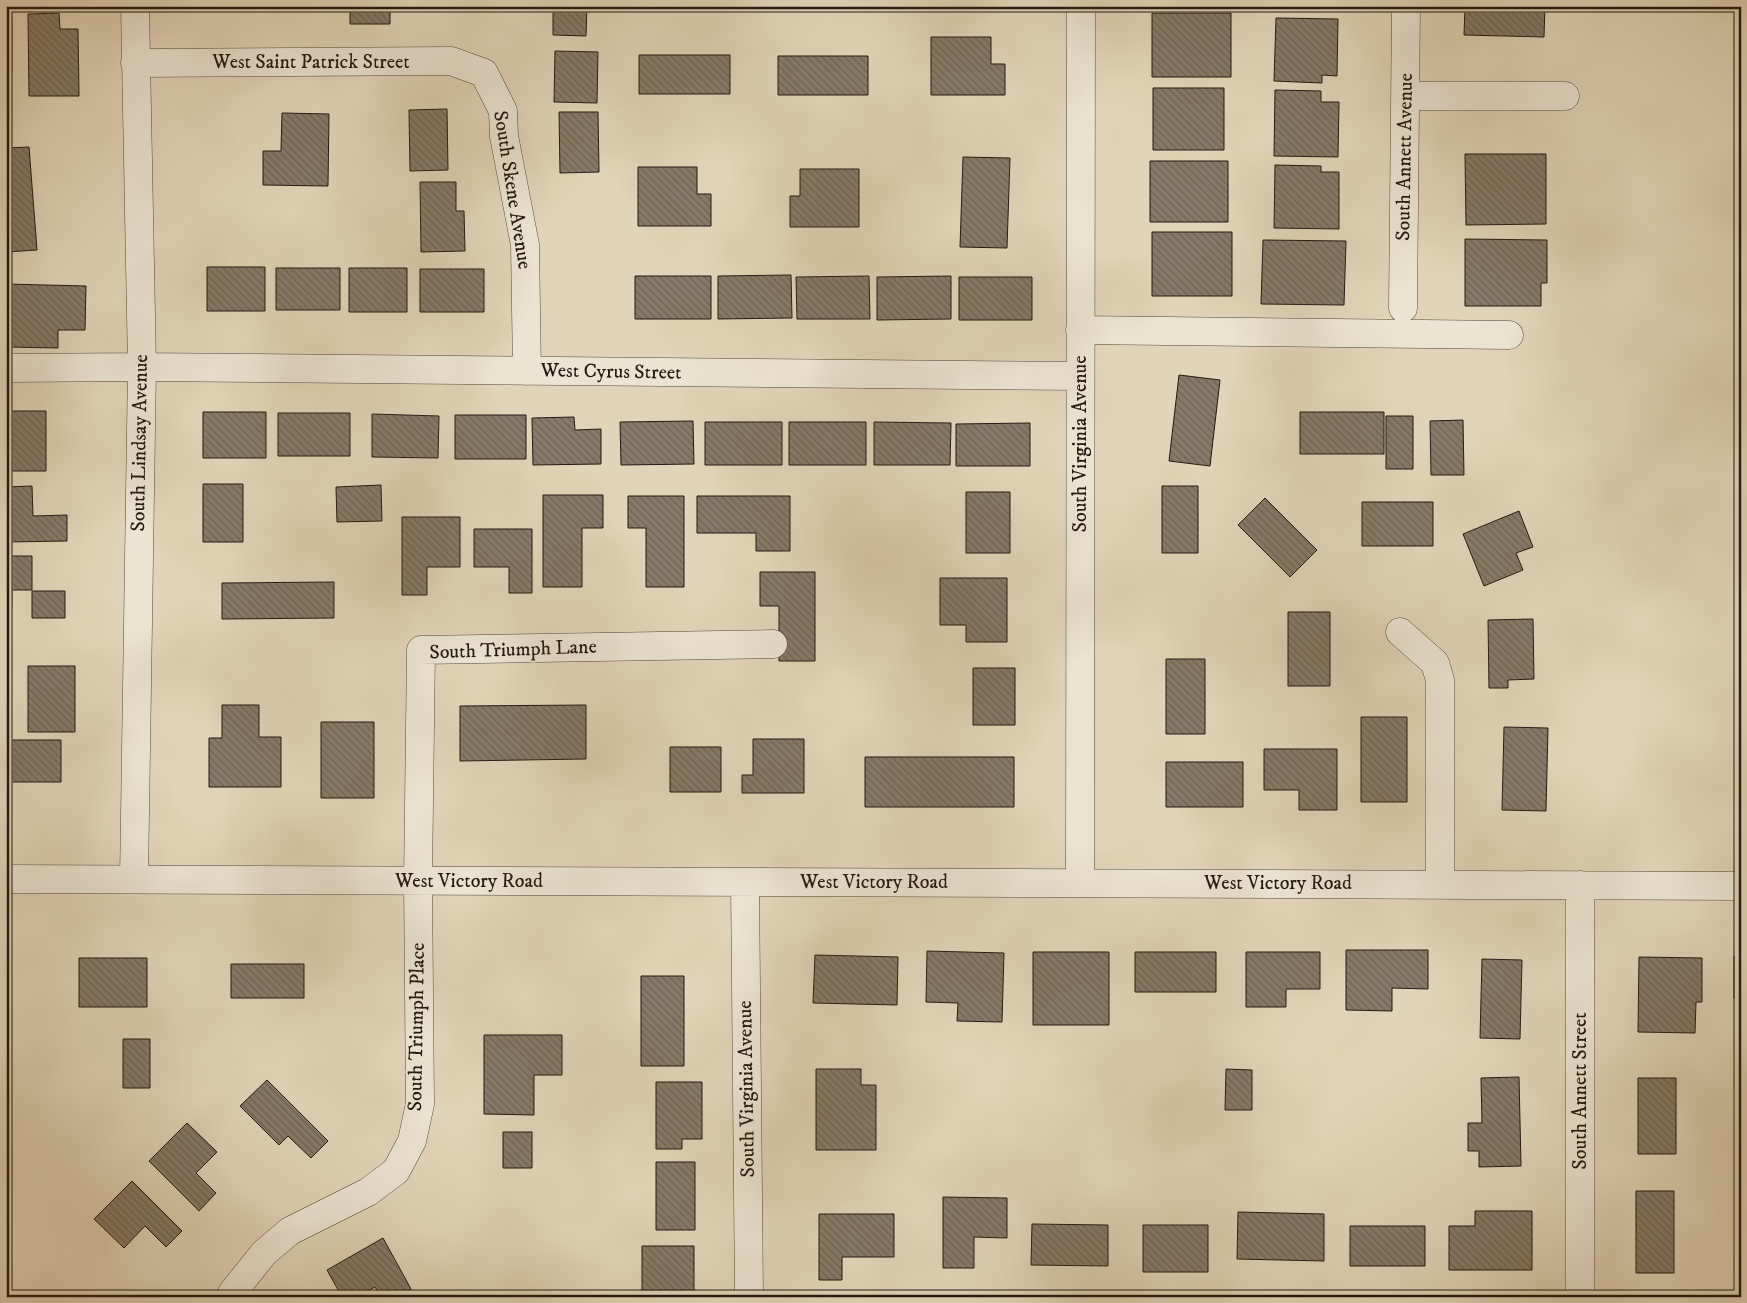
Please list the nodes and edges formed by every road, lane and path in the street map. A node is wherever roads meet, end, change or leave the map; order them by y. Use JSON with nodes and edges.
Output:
{"nodes":[{"id":1,"x":135,"y":6,"type":"edge"},
{"id":2,"x":1081,"y":6,"type":"edge"},
{"id":3,"x":1406,"y":6,"type":"edge"},
{"id":4,"x":136,"y":63,"type":"junction"},
{"id":5,"x":484,"y":73,"type":"joint"},
{"id":6,"x":1406,"y":96,"type":"junction"},
{"id":7,"x":1565,"y":96,"type":"dead end"},
{"id":8,"x":1403,"y":308,"type":"dead end"},
{"id":9,"x":1080,"y":330,"type":"junction"},
{"id":10,"x":1509,"y":335,"type":"dead end"},
{"id":11,"x":142,"y":367,"type":"junction"},
{"id":12,"x":6,"y":368,"type":"edge"},
{"id":13,"x":527,"y":371,"type":"junction"},
{"id":14,"x":1080,"y":376,"type":"junction"},
{"id":15,"x":1400,"y":632,"type":"dead end"},
{"id":16,"x":773,"y":644,"type":"dead end"},
{"id":17,"x":6,"y":879,"type":"edge"},
{"id":18,"x":134,"y":879,"type":"junction"},
{"id":19,"x":418,"y":881,"type":"junction"},
{"id":20,"x":745,"y":882,"type":"junction"},
{"id":21,"x":1080,"y":883,"type":"junction"},
{"id":22,"x":1440,"y":884,"type":"junction"},
{"id":23,"x":1580,"y":885,"type":"junction"},
{"id":24,"x":1741,"y":886,"type":"edge"},
{"id":25,"x":232,"y":1293,"type":"dead end"},
{"id":26,"x":750,"y":1297,"type":"edge"},
{"id":27,"x":1580,"y":1297,"type":"edge"}],
"edges":[{"from":1,"to":4,"type":"street","name":"South Lindsay Avenue"},
{"from":2,"to":9,"type":"street","name":"South Virginia Avenue"},
{"from":3,"to":6,"type":"street","name":"South Annett Avenue"},
{"from":4,"to":5,"type":"street","name":"West Saint Patrick Street"},
{"from":4,"to":11,"type":"street","name":"South Lindsay Avenue"},
{"from":5,"to":13,"type":"street","name":"South Skene Avenue"},
{"from":6,"to":7,"type":"street"},
{"from":6,"to":8,"type":"street","name":"South Annett Avenue"},
{"from":9,"to":10,"type":"street"},
{"from":9,"to":14,"type":"street","name":"South Virginia Avenue"},
{"from":11,"to":12,"type":"street","name":"West Cyrus Street"},
{"from":11,"to":13,"type":"street","name":"West Cyrus Street"},
{"from":11,"to":18,"type":"street","name":"South Lindsay Avenue"},
{"from":13,"to":14,"type":"street","name":"West Cyrus Street"},
{"from":14,"to":21,"type":"street","name":"South Virginia Avenue"},
{"from":15,"to":22,"type":"street"},
{"from":16,"to":19,"type":"street","name":"South Triumph Lane"},
{"from":17,"to":18,"type":"street","name":"West Victory Road"},
{"from":18,"to":19,"type":"street","name":"West Victory Road"},
{"from":19,"to":20,"type":"street","name":"West Victory Road"},
{"from":19,"to":25,"type":"street","name":"South Triumph Place"},
{"from":20,"to":21,"type":"street","name":"West Victory Road"},
{"from":20,"to":26,"type":"street","name":"South Virginia Avenue"},
{"from":21,"to":22,"type":"street","name":"West Victory Road"},
{"from":22,"to":23,"type":"street","name":"West Victory Road"},
{"from":23,"to":24,"type":"street","name":"West Victory Road"},
{"from":23,"to":27,"type":"street","name":"South Annett Street"}]}
